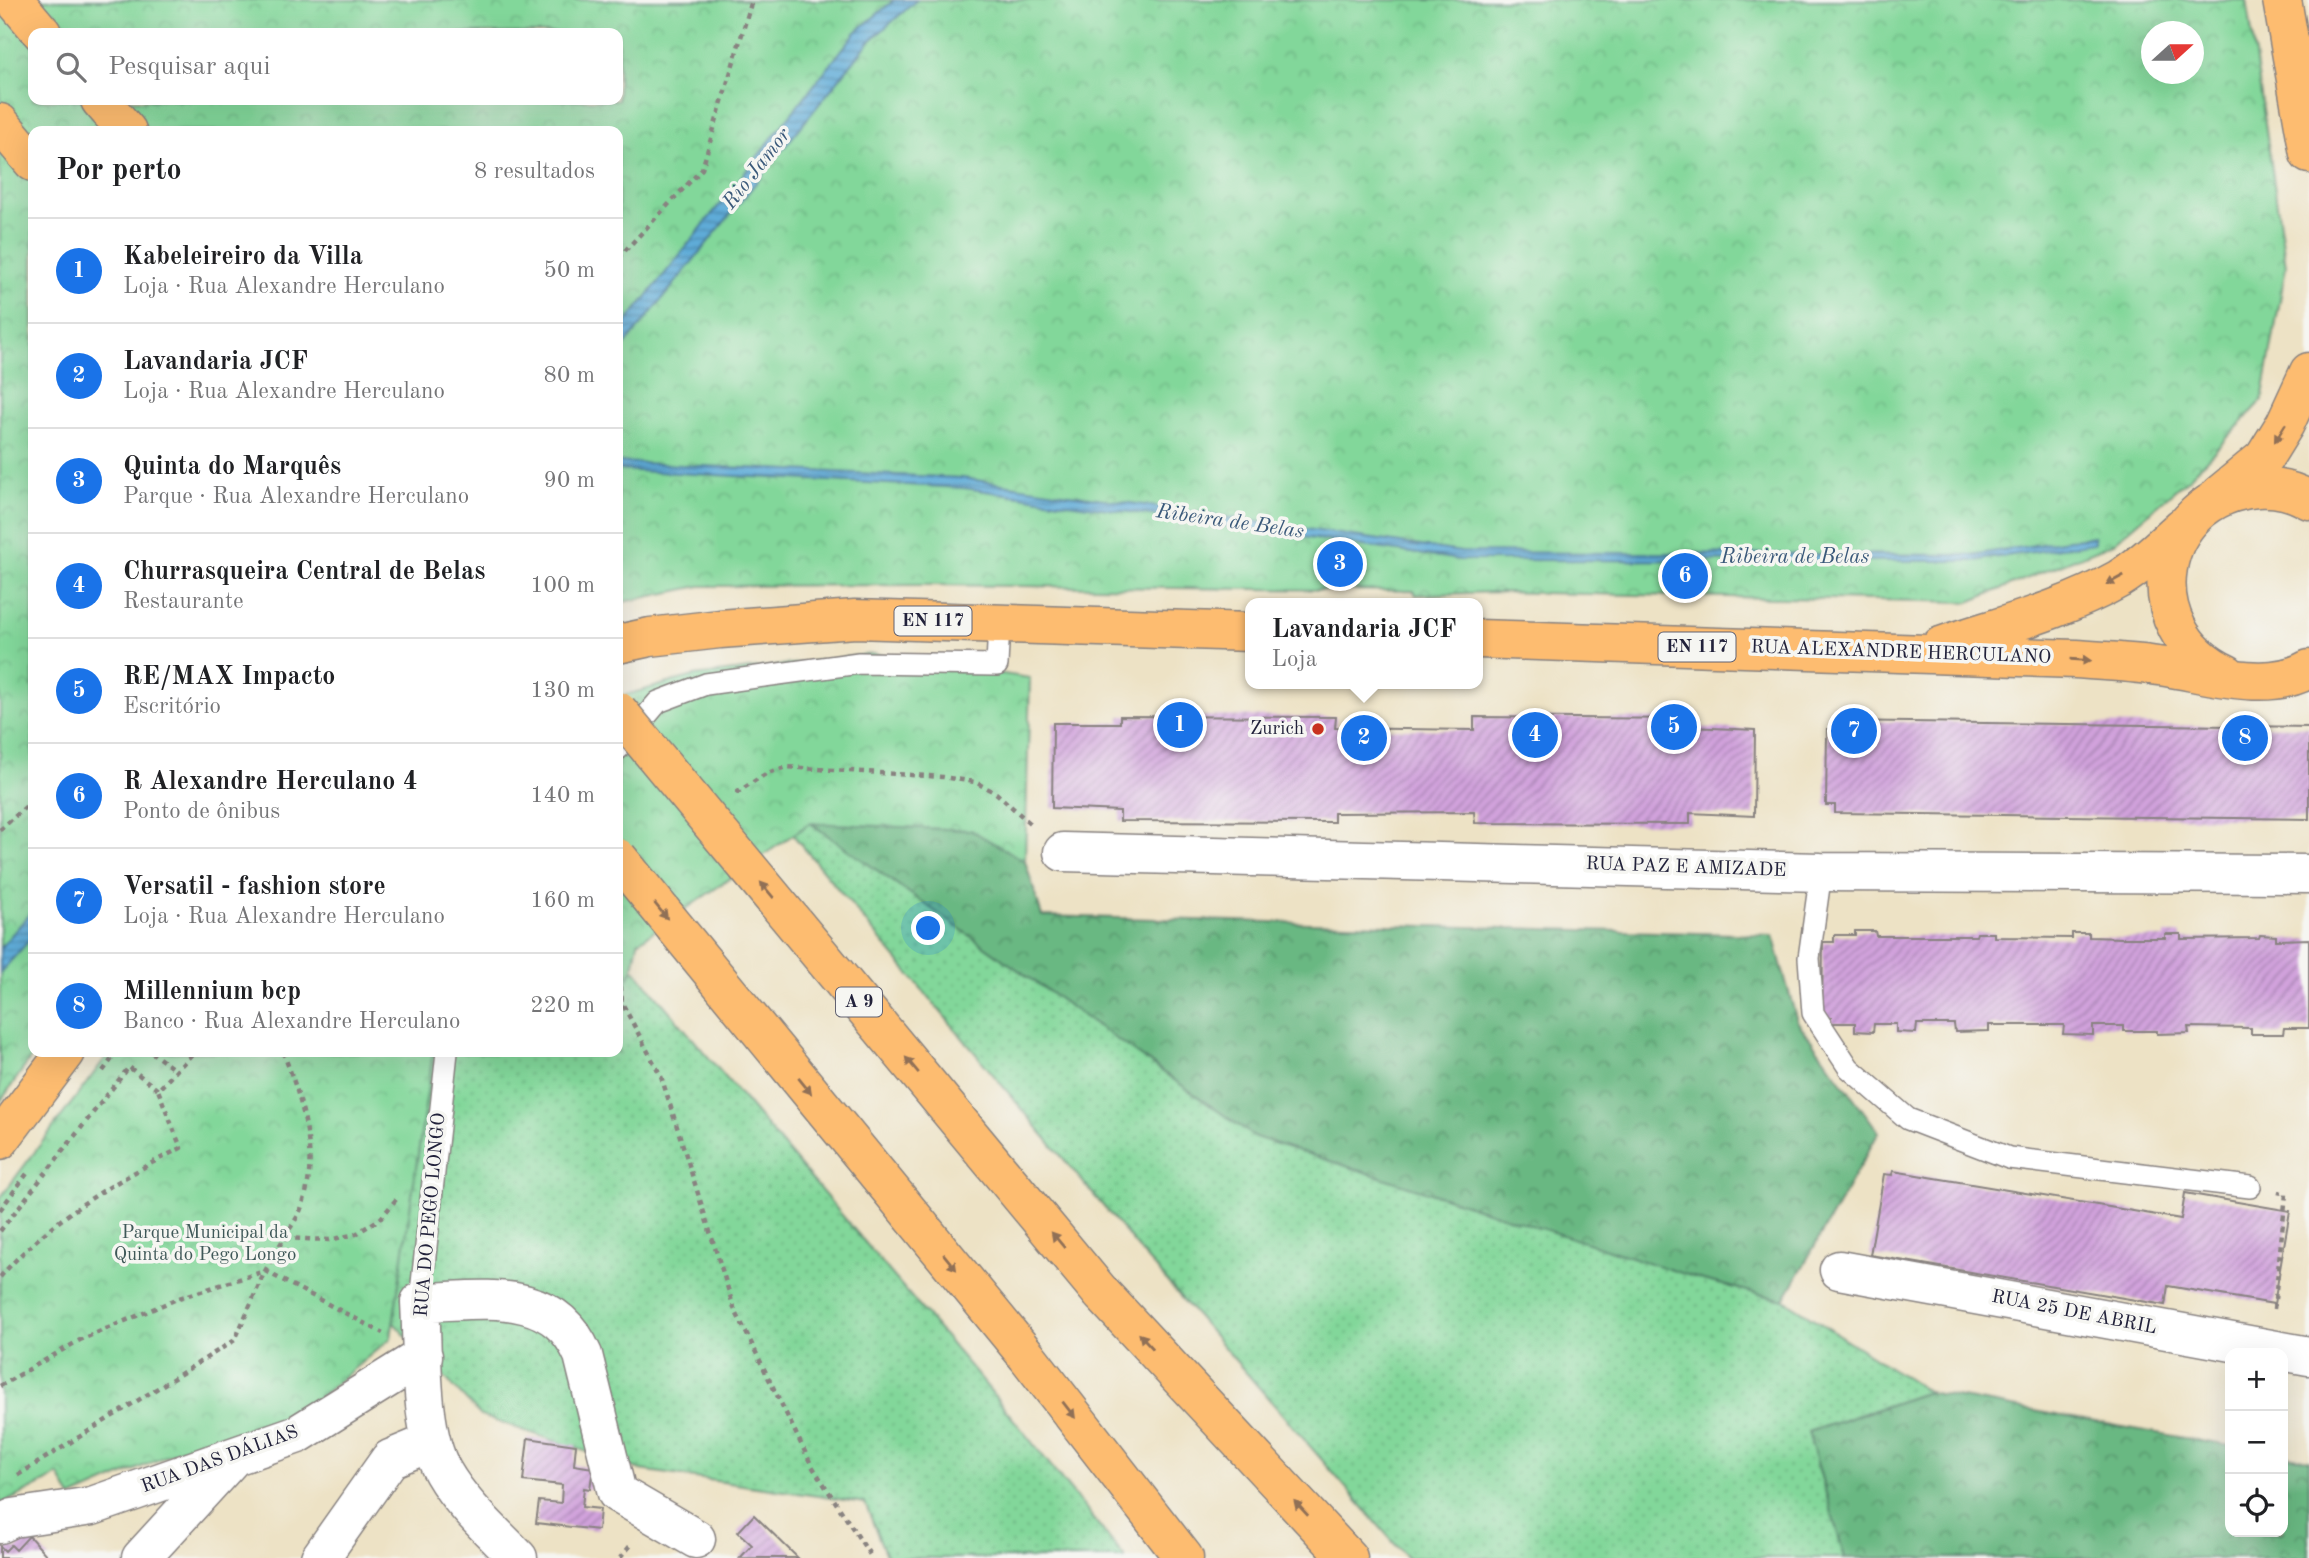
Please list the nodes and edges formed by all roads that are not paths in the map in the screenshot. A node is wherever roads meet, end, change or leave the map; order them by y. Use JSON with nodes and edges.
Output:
{"nodes":[{"id":1,"x":14,"y":0,"type":"edge"},
{"id":2,"x":2282,"y":0,"type":"edge"},
{"id":3,"x":38,"y":28,"type":"edge"},
{"id":4,"x":104,"y":105,"type":"edge"},
{"id":5,"x":0,"y":123,"type":"edge"},
{"id":6,"x":123,"y":126,"type":"edge"},
{"id":7,"x":2309,"y":154,"type":"edge"},
{"id":8,"x":28,"y":156,"type":"edge"},
{"id":9,"x":2309,"y":372,"type":"edge"},
{"id":10,"x":2309,"y":500,"type":"edge"},
{"id":11,"x":2199,"y":512,"type":"junction"},
{"id":12,"x":999,"y":624,"type":"junction"},
{"id":13,"x":1245,"y":632,"type":"edge"},
{"id":14,"x":1483,"y":639,"type":"edge"},
{"id":15,"x":623,"y":643,"type":"edge"},
{"id":16,"x":1915,"y":654,"type":"junction"},
{"id":17,"x":2309,"y":669,"type":"edge"},
{"id":18,"x":2238,"y":679,"type":"junction"},
{"id":19,"x":623,"y":717,"type":"edge"},
{"id":20,"x":623,"y":743,"type":"edge"},
{"id":21,"x":1063,"y":852,"type":"road end"},
{"id":22,"x":623,"y":864,"type":"edge"},
{"id":23,"x":1821,"y":872,"type":"junction"},
{"id":24,"x":2309,"y":874,"type":"edge"},
{"id":25,"x":62,"y":1057,"type":"edge"},
{"id":26,"x":446,"y":1057,"type":"edge"},
{"id":27,"x":0,"y":1140,"type":"edge"},
{"id":28,"x":2250,"y":1187,"type":"road end"},
{"id":29,"x":1839,"y":1269,"type":"dead end"},
{"id":30,"x":420,"y":1302,"type":"junction"},
{"id":31,"x":423,"y":1356,"type":"junction"},
{"id":32,"x":2309,"y":1356,"type":"edge"},
{"id":33,"x":431,"y":1442,"type":"junction"},
{"id":34,"x":233,"y":1457,"type":"junction"},
{"id":35,"x":0,"y":1524,"type":"edge"},
{"id":36,"x":696,"y":1539,"type":"dead end"},
{"id":37,"x":141,"y":1558,"type":"edge"},
{"id":38,"x":320,"y":1558,"type":"edge"},
{"id":39,"x":518,"y":1558,"type":"edge"},
{"id":40,"x":1184,"y":1558,"type":"edge"},
{"id":41,"x":1348,"y":1558,"type":"edge"}],
"edges":[{"from":1,"to":3,"type":"main road"},
{"from":2,"to":7,"type":"main road"},
{"from":4,"to":6,"type":"main road"},
{"from":5,"to":8,"type":"main road"},
{"from":9,"to":11,"type":"main road","one_way":true},
{"from":10,"to":11,"type":"main road"},
{"from":11,"to":16,"type":"main road","one_way":true},
{"from":11,"to":18,"type":"main road","name":"RUA ALEXANDRE HERCULANO"},
{"from":12,"to":13,"type":"main road","number":"EN 117"},
{"from":12,"to":15,"type":"main road","number":"EN 117"},
{"from":12,"to":20,"type":"lane"},
{"from":14,"to":16,"type":"main road","name":"RUA ALEXANDRE HERCULANO","number":"EN 117"},
{"from":16,"to":18,"type":"main road","name":"RUA ALEXANDRE HERCULANO","one_way":true},
{"from":17,"to":18,"type":"main road","name":"RUA ALEXANDRE HERCULANO"},
{"from":41,"to":19,"type":"main road","number":"A 9","one_way":true,"bridge":true},
{"from":21,"to":23,"type":"street","name":"RUA PAZ E AMIZADE"},
{"from":22,"to":40,"type":"main road","one_way":true,"bridge":true},
{"from":23,"to":24,"type":"street","name":"RUA PAZ E AMIZADE"},
{"from":23,"to":28,"type":"lane"},
{"from":25,"to":27,"type":"main road"},
{"from":26,"to":30,"type":"lane","name":"RUA DO PEGO LONGO"},
{"from":29,"to":32,"type":"street","name":"RUA 25 DE ABRIL"},
{"from":30,"to":31,"type":"street","name":"RUA DO PEGO LONGO"},
{"from":30,"to":36,"type":"street"},
{"from":31,"to":33,"type":"street","name":"RUA DO PEGO LONGO"},
{"from":31,"to":34,"type":"street","name":"RUA DAS DÁLIAS"},
{"from":33,"to":38,"type":"street"},
{"from":33,"to":39,"type":"street","name":"RUA DO PEGO LONGO"},
{"from":34,"to":35,"type":"street","name":"RUA DAS DÁLIAS"},
{"from":34,"to":37,"type":"street"}]}
